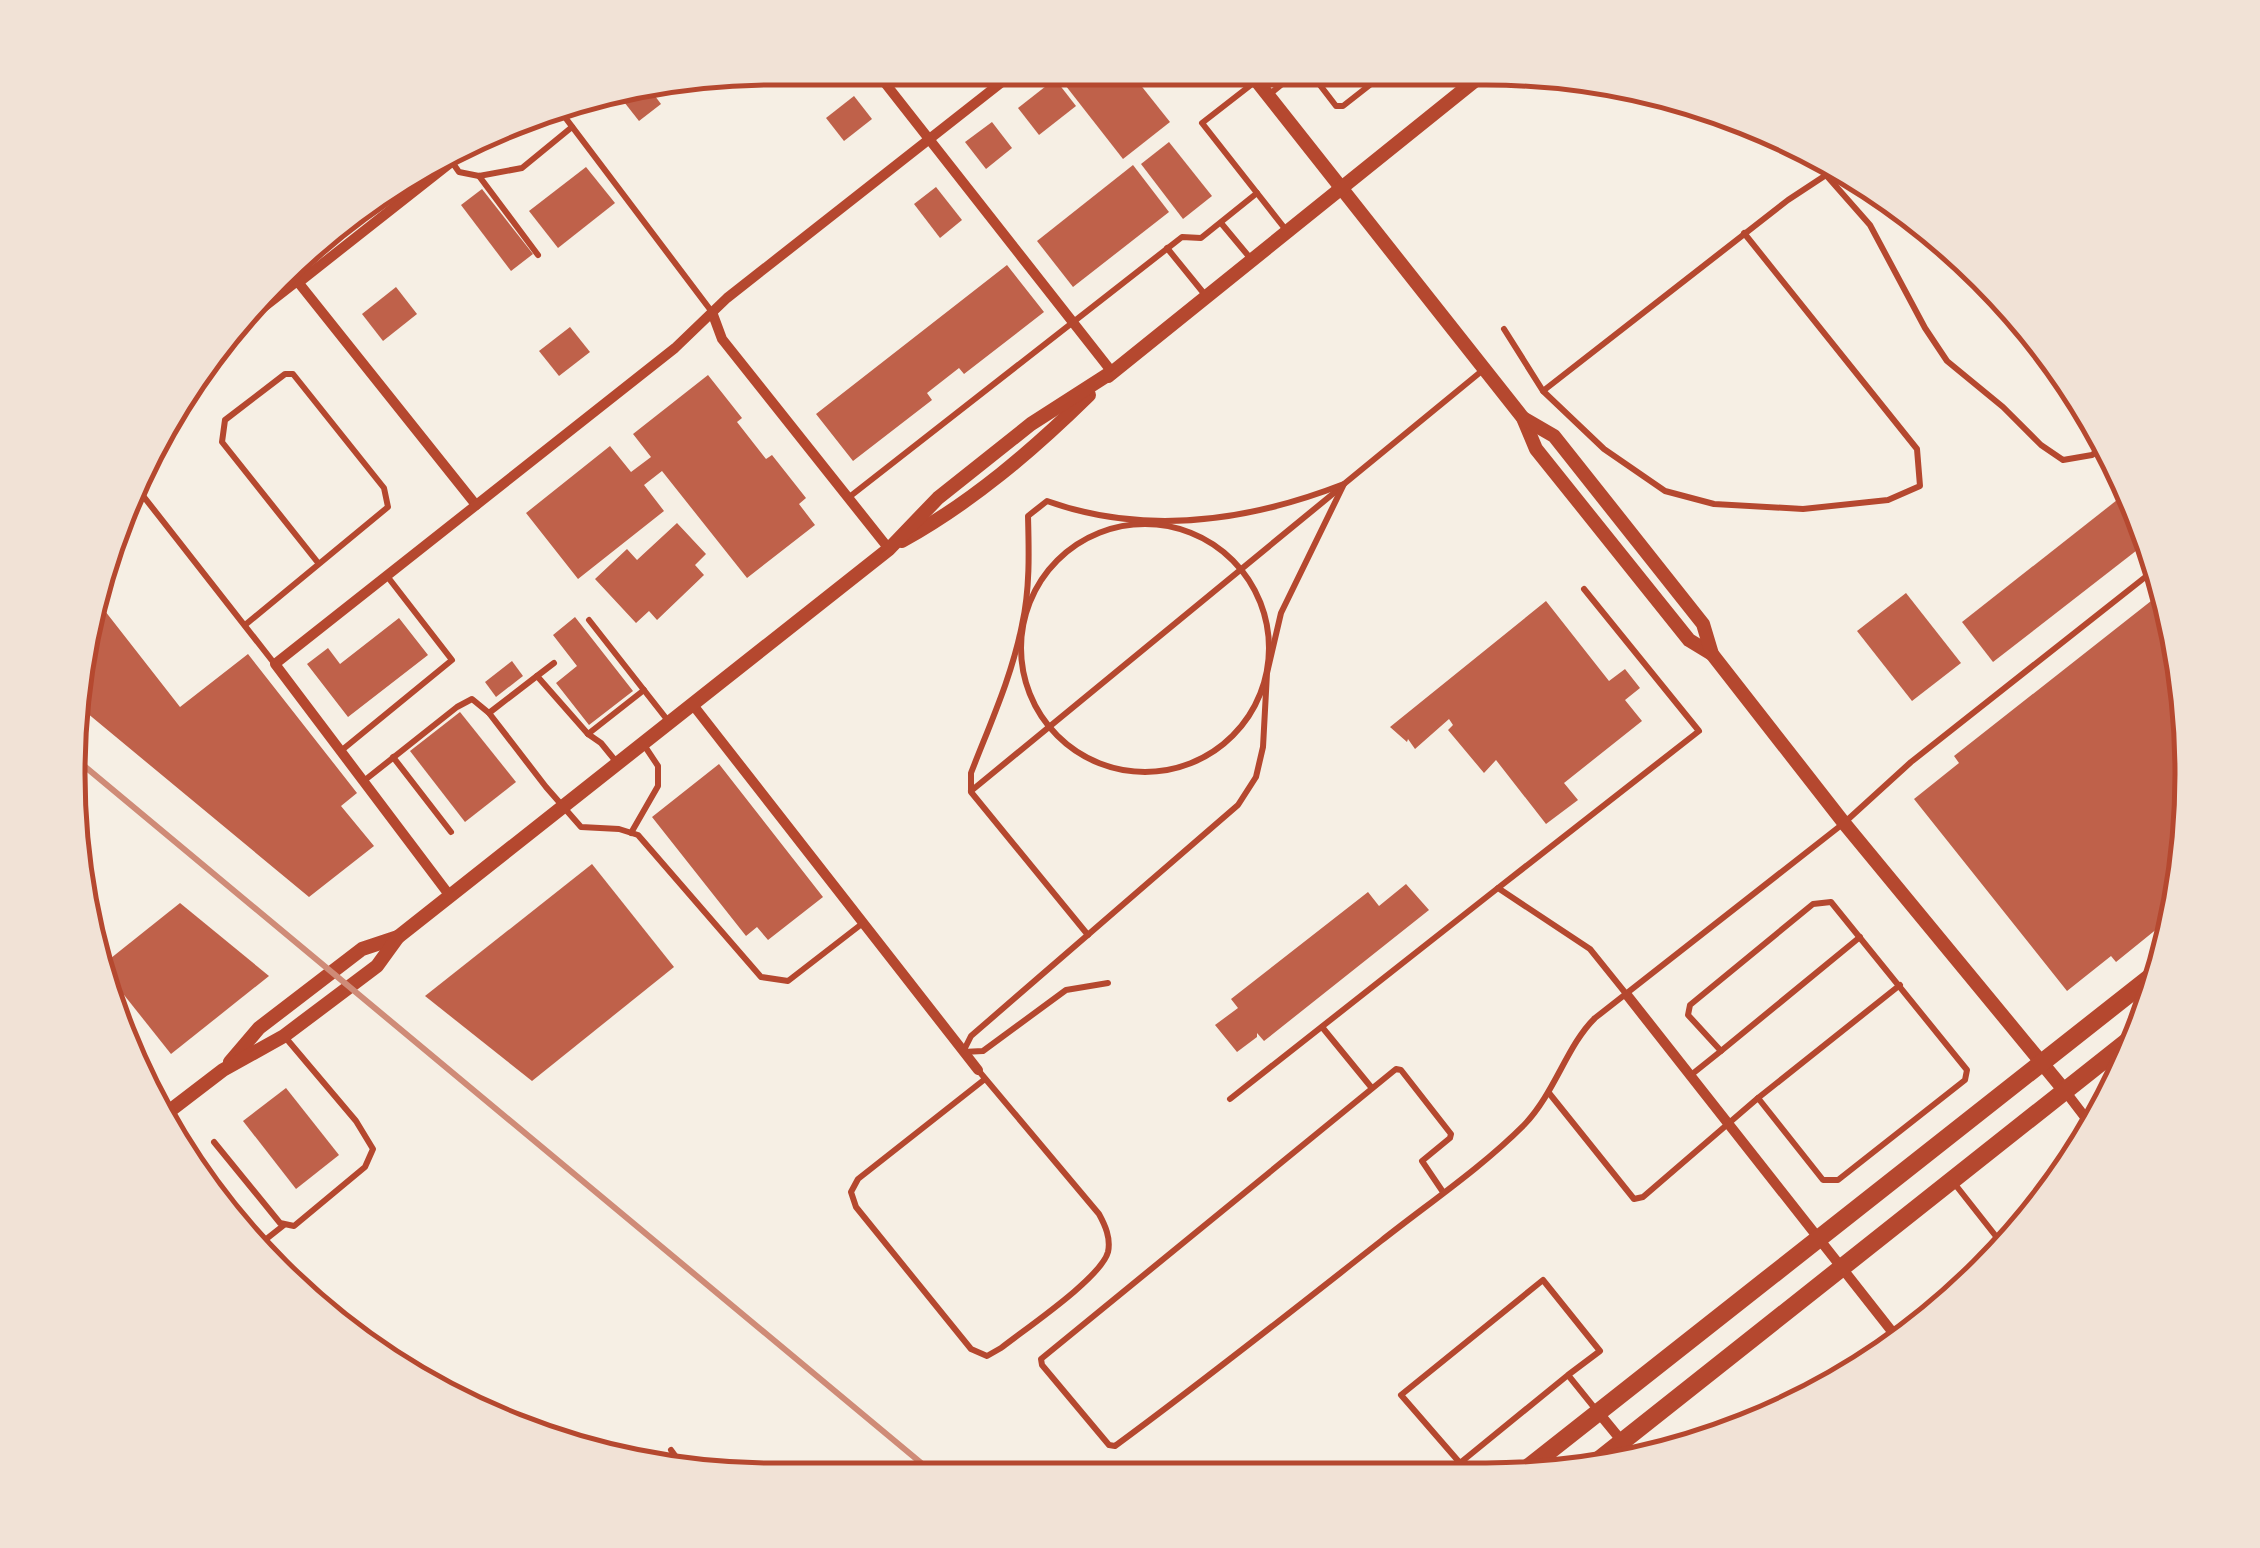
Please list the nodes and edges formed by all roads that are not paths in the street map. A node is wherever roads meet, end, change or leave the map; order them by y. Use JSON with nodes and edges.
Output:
{"nodes":[{"id":1,"x":887,"y":85,"type":"edge"},
{"id":2,"x":999,"y":85,"type":"edge"},
{"id":3,"x":1246,"y":85,"type":"edge"},
{"id":4,"x":1260,"y":85,"type":"edge"},
{"id":5,"x":1281,"y":85,"type":"edge"},
{"id":6,"x":1320,"y":85,"type":"edge"},
{"id":7,"x":1370,"y":85,"type":"edge"},
{"id":8,"x":1470,"y":85,"type":"edge"},
{"id":9,"x":1268,"y":95,"type":"junction"},
{"id":10,"x":565,"y":118,"type":"edge"},
{"id":11,"x":572,"y":127,"type":"junction"},
{"id":12,"x":930,"y":140,"type":"junction"},
{"id":13,"x":453,"y":164,"type":"edge"},
{"id":14,"x":441,"y":171,"type":"edge"},
{"id":15,"x":479,"y":176,"type":"junction"},
{"id":16,"x":1826,"y":176,"type":"joint"},
{"id":17,"x":1340,"y":187,"type":"junction"},
{"id":18,"x":1257,"y":194,"type":"junction"},
{"id":19,"x":1220,"y":222,"type":"junction"},
{"id":20,"x":1286,"y":230,"type":"junction"},
{"id":21,"x":1744,"y":233,"type":"junction"},
{"id":22,"x":1167,"y":248,"type":"junction"},
{"id":23,"x":538,"y":255,"type":"dead end"},
{"id":24,"x":1251,"y":259,"type":"junction"},
{"id":25,"x":295,"y":279,"type":"edge"},
{"id":26,"x":298,"y":283,"type":"junction"},
{"id":27,"x":1206,"y":296,"type":"junction"},
{"id":28,"x":271,"y":304,"type":"edge"},
{"id":29,"x":712,"y":312,"type":"junction"},
{"id":30,"x":1073,"y":323,"type":"junction"},
{"id":31,"x":1504,"y":329,"type":"dead end"},
{"id":32,"x":1485,"y":369,"type":"junction"},
{"id":33,"x":1112,"y":372,"type":"junction"},
{"id":34,"x":1543,"y":391,"type":"junction"},
{"id":35,"x":1523,"y":418,"type":"junction"},
{"id":36,"x":2095,"y":453,"type":"edge"},
{"id":37,"x":1344,"y":484,"type":"junction"},
{"id":38,"x":143,"y":496,"type":"edge"},
{"id":39,"x":848,"y":498,"type":"junction"},
{"id":40,"x":476,"y":504,"type":"junction"},
{"id":41,"x":1151,"y":523,"type":"junction"},
{"id":42,"x":889,"y":549,"type":"junction"},
{"id":43,"x":319,"y":564,"type":"junction"},
{"id":44,"x":1241,"y":569,"type":"junction"},
{"id":45,"x":386,"y":576,"type":"junction"},
{"id":46,"x":2146,"y":577,"type":"edge"},
{"id":47,"x":1584,"y":589,"type":"dead end"},
{"id":48,"x":589,"y":620,"type":"dead end"},
{"id":49,"x":1023,"y":621,"type":"junction"},
{"id":50,"x":245,"y":625,"type":"junction"},
{"id":51,"x":1712,"y":654,"type":"junction"},
{"id":52,"x":275,"y":664,"type":"junction"},
{"id":53,"x":554,"y":664,"type":"dead end"},
{"id":54,"x":1268,"y":674,"type":"junction"},
{"id":55,"x":537,"y":676,"type":"junction"},
{"id":56,"x":644,"y":690,"type":"junction"},
{"id":57,"x":693,"y":705,"type":"junction"},
{"id":58,"x":489,"y":713,"type":"junction"},
{"id":59,"x":670,"y":723,"type":"junction"},
{"id":60,"x":1049,"y":727,"type":"junction"},
{"id":61,"x":588,"y":734,"type":"junction"},
{"id":62,"x":644,"y":744,"type":"junction"},
{"id":63,"x":342,"y":750,"type":"junction"},
{"id":64,"x":393,"y":757,"type":"junction"},
{"id":65,"x":618,"y":764,"type":"junction"},
{"id":66,"x":365,"y":780,"type":"junction"},
{"id":67,"x":971,"y":792,"type":"junction"},
{"id":68,"x":563,"y":807,"type":"junction"},
{"id":69,"x":1844,"y":823,"type":"junction"},
{"id":70,"x":451,"y":832,"type":"dead end"},
{"id":71,"x":631,"y":832,"type":"junction"},
{"id":72,"x":1498,"y":888,"type":"junction"},
{"id":73,"x":450,"y":896,"type":"junction"},
{"id":74,"x":863,"y":923,"type":"junction"},
{"id":75,"x":1088,"y":935,"type":"junction"},
{"id":76,"x":1860,"y":937,"type":"junction"},
{"id":77,"x":398,"y":938,"type":"junction"},
{"id":78,"x":1108,"y":983,"type":"dead end"},
{"id":79,"x":2142,"y":984,"type":"edge"},
{"id":80,"x":1900,"y":985,"type":"junction"},
{"id":81,"x":1627,"y":995,"type":"junction"},
{"id":82,"x":1322,"y":1027,"type":"junction"},
{"id":83,"x":284,"y":1036,"type":"junction"},
{"id":84,"x":2118,"y":1049,"type":"edge"},
{"id":85,"x":1721,"y":1051,"type":"junction"},
{"id":86,"x":964,"y":1052,"type":"junction"},
{"id":87,"x":2043,"y":1062,"type":"junction"},
{"id":88,"x":223,"y":1070,"type":"junction"},
{"id":89,"x":982,"y":1075,"type":"junction"},
{"id":90,"x":1690,"y":1076,"type":"junction"},
{"id":91,"x":1371,"y":1087,"type":"junction"},
{"id":92,"x":2065,"y":1091,"type":"junction"},
{"id":93,"x":1549,"y":1093,"type":"junction"},
{"id":94,"x":1758,"y":1098,"type":"junction"},
{"id":95,"x":1230,"y":1099,"type":"dead end"},
{"id":96,"x":172,"y":1108,"type":"edge"},
{"id":97,"x":2084,"y":1116,"type":"edge"},
{"id":98,"x":1728,"y":1126,"type":"junction"},
{"id":99,"x":214,"y":1142,"type":"dead end"},
{"id":100,"x":1952,"y":1180,"type":"junction"},
{"id":101,"x":1443,"y":1192,"type":"junction"},
{"id":102,"x":284,"y":1224,"type":"junction"},
{"id":103,"x":1996,"y":1236,"type":"edge"},
{"id":104,"x":266,"y":1239,"type":"edge"},
{"id":105,"x":1817,"y":1239,"type":"junction"},
{"id":106,"x":1840,"y":1268,"type":"junction"},
{"id":107,"x":1891,"y":1331,"type":"edge"},
{"id":108,"x":1568,"y":1375,"type":"junction"},
{"id":109,"x":1598,"y":1412,"type":"junction"},
{"id":110,"x":1622,"y":1442,"type":"junction"},
{"id":111,"x":1627,"y":1448,"type":"edge"},
{"id":112,"x":671,"y":1450,"type":"dead end"},
{"id":113,"x":1610,"y":1452,"type":"edge"},
{"id":114,"x":675,"y":1456,"type":"edge"},
{"id":115,"x":1536,"y":1461,"type":"edge"}],
"edges":[{"from":1,"to":12,"type":"street"},
{"from":2,"to":12,"type":"street"},
{"from":3,"to":18,"type":"lane"},
{"from":4,"to":9,"type":"street"},
{"from":5,"to":9,"type":"lane"},
{"from":6,"to":7,"type":"lane"},
{"from":8,"to":17,"type":"street"},
{"from":9,"to":17,"type":"street"},
{"from":10,"to":11,"type":"lane"},
{"from":11,"to":15,"type":"lane"},
{"from":11,"to":29,"type":"lane"},
{"from":12,"to":29,"type":"street"},
{"from":12,"to":30,"type":"street"},
{"from":13,"to":15,"type":"lane"},
{"from":14,"to":26,"type":"street"},
{"from":15,"to":23,"type":"lane"},
{"from":16,"to":21,"type":"lane"},
{"from":16,"to":36,"type":"lane"},
{"from":17,"to":20,"type":"street"},
{"from":17,"to":32,"type":"street"},
{"from":18,"to":19,"type":"lane"},
{"from":18,"to":20,"type":"lane"},
{"from":19,"to":22,"type":"lane"},
{"from":19,"to":24,"type":"lane"},
{"from":20,"to":24,"type":"street"},
{"from":21,"to":34,"type":"lane"},
{"from":21,"to":34,"type":"lane"},
{"from":22,"to":27,"type":"lane"},
{"from":22,"to":30,"type":"lane"},
{"from":24,"to":27,"type":"street"},
{"from":25,"to":26,"type":"street"},
{"from":26,"to":28,"type":"lane"},
{"from":26,"to":40,"type":"street"},
{"from":27,"to":33,"type":"street"},
{"from":29,"to":39,"type":"street"},
{"from":29,"to":40,"type":"street"},
{"from":30,"to":33,"type":"street"},
{"from":30,"to":39,"type":"lane"},
{"from":31,"to":34,"type":"lane"},
{"from":32,"to":35,"type":"street"},
{"from":32,"to":37,"type":"lane"},
{"from":33,"to":42,"type":"street"},
{"from":35,"to":51,"type":"street"},
{"from":35,"to":51,"type":"street"},
{"from":37,"to":41,"type":"lane"},
{"from":37,"to":44,"type":"lane"},
{"from":37,"to":54,"type":"lane"},
{"from":38,"to":50,"type":"lane"},
{"from":39,"to":42,"type":"street"},
{"from":40,"to":45,"type":"street"},
{"from":41,"to":44,"type":"lane"},
{"from":41,"to":49,"type":"lane"},
{"from":41,"to":49,"type":"lane"},
{"from":42,"to":57,"type":"street"},
{"from":43,"to":43,"type":"lane"},
{"from":43,"to":50,"type":"lane"},
{"from":44,"to":54,"type":"lane"},
{"from":44,"to":60,"type":"lane"},
{"from":45,"to":52,"type":"street"},
{"from":45,"to":63,"type":"lane"},
{"from":46,"to":69,"type":"lane"},
{"from":47,"to":72,"type":"lane"},
{"from":48,"to":56,"type":"lane"},
{"from":49,"to":60,"type":"lane"},
{"from":49,"to":67,"type":"lane"},
{"from":50,"to":52,"type":"lane"},
{"from":51,"to":69,"type":"street"},
{"from":52,"to":63,"type":"street"},
{"from":53,"to":55,"type":"lane"},
{"from":54,"to":60,"type":"lane"},
{"from":54,"to":75,"type":"lane"},
{"from":55,"to":58,"type":"lane"},
{"from":55,"to":61,"type":"lane"},
{"from":56,"to":59,"type":"lane"},
{"from":56,"to":61,"type":"lane"},
{"from":57,"to":59,"type":"street"},
{"from":57,"to":74,"type":"street"},
{"from":58,"to":64,"type":"lane"},
{"from":58,"to":68,"type":"lane"},
{"from":59,"to":62,"type":"street"},
{"from":60,"to":67,"type":"lane"},
{"from":61,"to":65,"type":"lane"},
{"from":62,"to":65,"type":"street"},
{"from":62,"to":71,"type":"lane"},
{"from":63,"to":66,"type":"street"},
{"from":64,"to":66,"type":"lane"},
{"from":64,"to":70,"type":"lane"},
{"from":65,"to":68,"type":"street"},
{"from":66,"to":73,"type":"street"},
{"from":67,"to":75,"type":"lane"},
{"from":68,"to":71,"type":"lane"},
{"from":68,"to":73,"type":"street"},
{"from":69,"to":81,"type":"lane"},
{"from":69,"to":87,"type":"street"},
{"from":71,"to":74,"type":"lane"},
{"from":72,"to":81,"type":"lane"},
{"from":72,"to":82,"type":"lane"},
{"from":73,"to":77,"type":"street"},
{"from":74,"to":86,"type":"street"},
{"from":75,"to":86,"type":"lane"},
{"from":76,"to":80,"type":"lane"},
{"from":76,"to":85,"type":"lane"},
{"from":76,"to":85,"type":"lane"},
{"from":77,"to":83,"type":"street"},
{"from":77,"to":88,"type":"street"},
{"from":78,"to":86,"type":"lane"},
{"from":79,"to":87,"type":"main road"},
{"from":80,"to":94,"type":"lane"},
{"from":80,"to":94,"type":"lane"},
{"from":81,"to":90,"type":"street"},
{"from":81,"to":93,"type":"lane"},
{"from":82,"to":91,"type":"lane"},
{"from":82,"to":95,"type":"lane"},
{"from":83,"to":88,"type":"street"},
{"from":83,"to":102,"type":"lane"},
{"from":84,"to":92,"type":"main road"},
{"from":85,"to":90,"type":"lane"},
{"from":86,"to":89,"type":"street"},
{"from":87,"to":92,"type":"street"},
{"from":87,"to":105,"type":"main road"},
{"from":88,"to":96,"type":"street"},
{"from":89,"to":89,"type":"lane"},
{"from":90,"to":98,"type":"street"},
{"from":91,"to":101,"type":"lane"},
{"from":91,"to":101,"type":"lane"},
{"from":92,"to":97,"type":"street"},
{"from":92,"to":100,"type":"main road"},
{"from":93,"to":98,"type":"lane"},
{"from":93,"to":101,"type":"lane"},
{"from":94,"to":98,"type":"lane"},
{"from":98,"to":105,"type":"street"},
{"from":99,"to":102,"type":"lane"},
{"from":100,"to":103,"type":"lane"},
{"from":100,"to":106,"type":"main road"},
{"from":102,"to":104,"type":"lane"},
{"from":105,"to":106,"type":"street"},
{"from":105,"to":109,"type":"main road"},
{"from":106,"to":107,"type":"street"},
{"from":106,"to":110,"type":"main road"},
{"from":108,"to":108,"type":"lane"},
{"from":108,"to":109,"type":"lane"},
{"from":109,"to":110,"type":"street"},
{"from":109,"to":115,"type":"main road"},
{"from":110,"to":111,"type":"street"},
{"from":110,"to":113,"type":"main road"},
{"from":112,"to":114,"type":"lane"}]}
